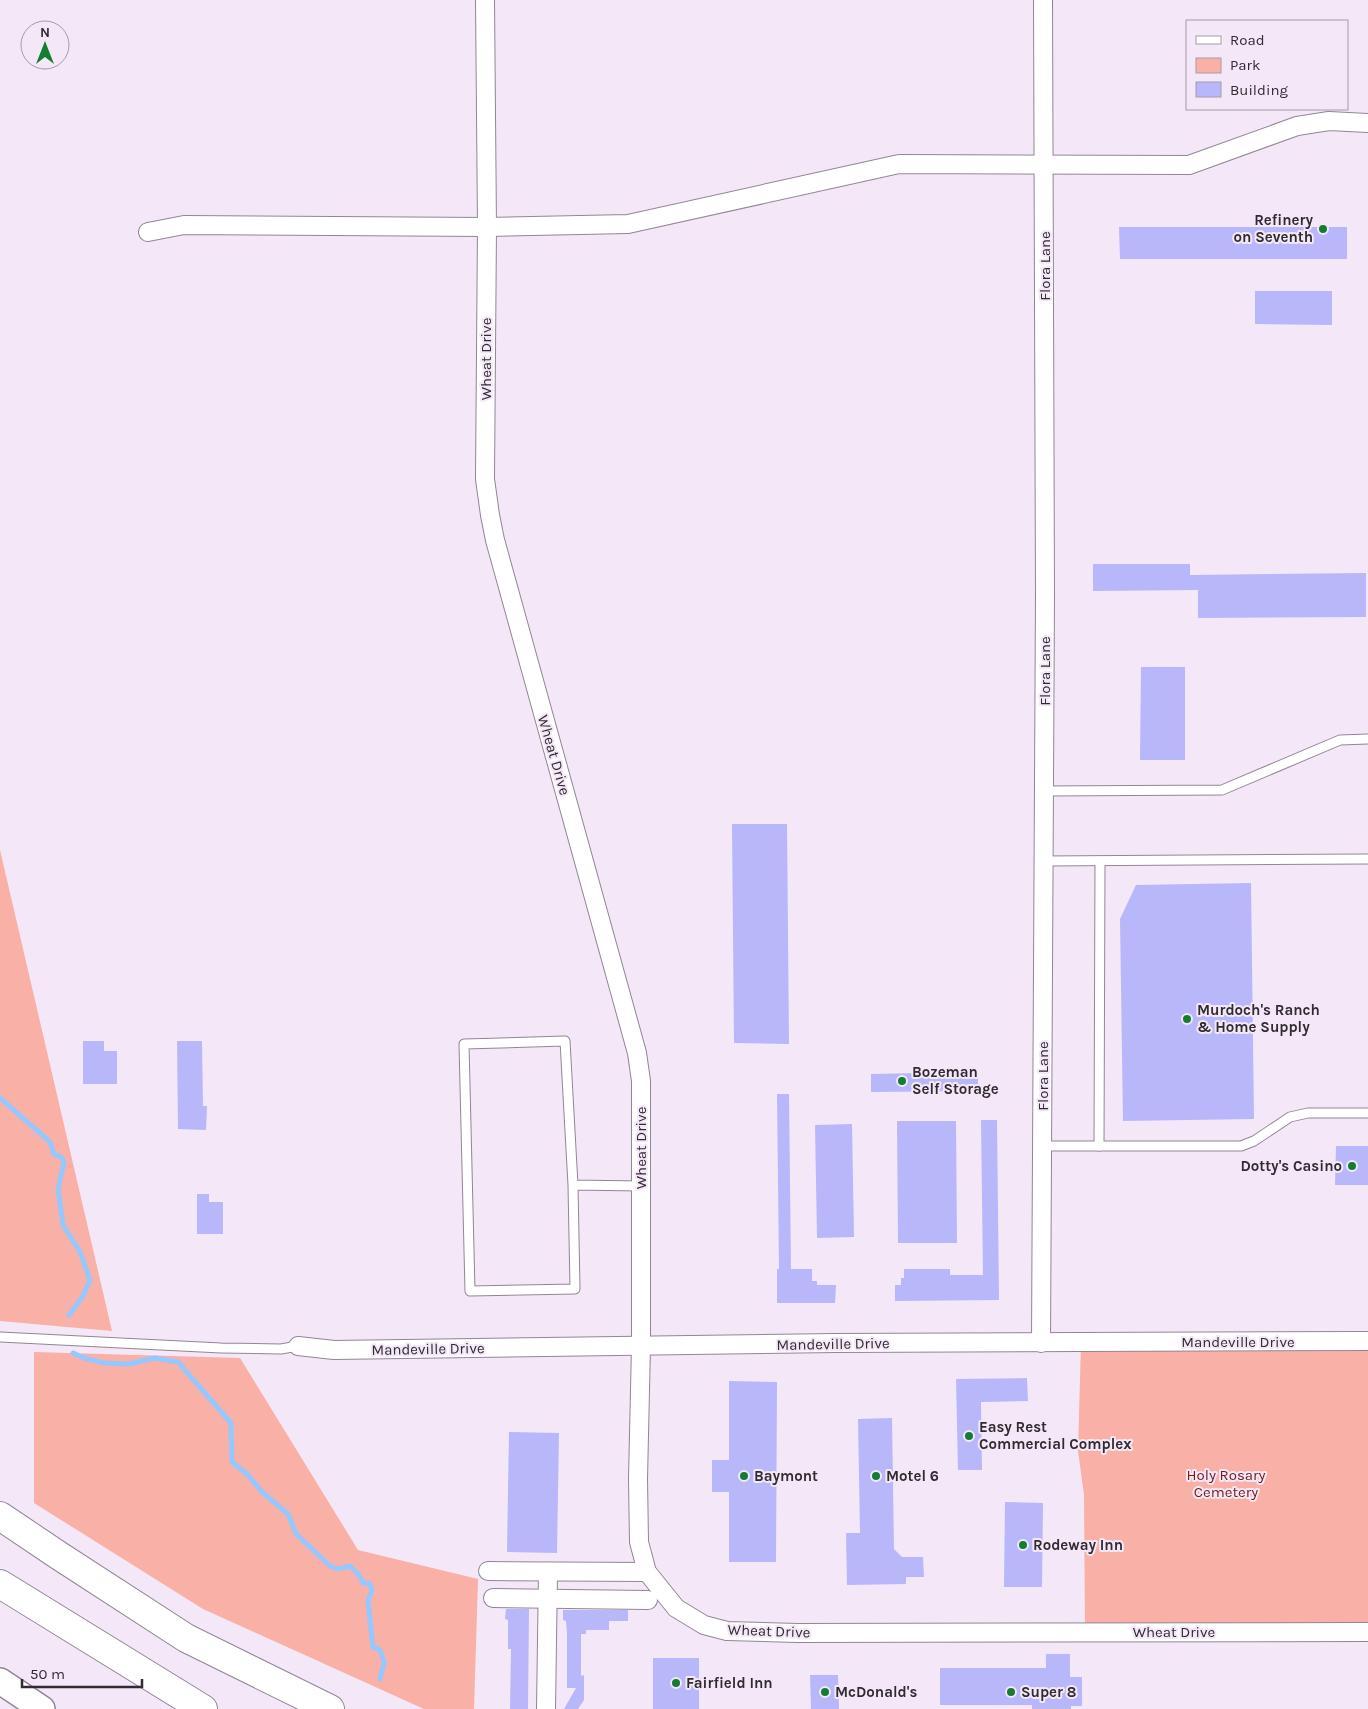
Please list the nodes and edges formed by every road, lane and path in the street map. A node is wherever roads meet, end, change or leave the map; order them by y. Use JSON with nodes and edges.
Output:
{"nodes":[{"id":1,"x":485,"y":0,"type":"edge"},
{"id":2,"x":1043,"y":0,"type":"edge"},
{"id":3,"x":1368,"y":123,"type":"edge"},
{"id":4,"x":1044,"y":165,"type":"junction"},
{"id":5,"x":487,"y":227,"type":"junction"},
{"id":6,"x":148,"y":232,"type":"dead end"},
{"id":7,"x":1368,"y":739,"type":"edge"},
{"id":8,"x":1044,"y":791,"type":"junction"},
{"id":9,"x":1368,"y":859,"type":"edge"},
{"id":10,"x":1044,"y":861,"type":"junction"},
{"id":11,"x":1100,"y":861,"type":"junction"},
{"id":12,"x":1368,"y":1113,"type":"edge"},
{"id":13,"x":1042,"y":1146,"type":"junction"},
{"id":14,"x":1099,"y":1146,"type":"junction"},
{"id":15,"x":573,"y":1185,"type":"junction"},
{"id":16,"x":641,"y":1186,"type":"junction"},
{"id":17,"x":0,"y":1337,"type":"edge"},
{"id":18,"x":1368,"y":1341,"type":"edge"},
{"id":19,"x":1041,"y":1343,"type":"junction"},
{"id":20,"x":298,"y":1346,"type":"joint"},
{"id":21,"x":641,"y":1346,"type":"junction"},
{"id":22,"x":0,"y":1516,"type":"edge"},
{"id":23,"x":488,"y":1571,"type":"dead end"},
{"id":24,"x":548,"y":1572,"type":"junction"},
{"id":25,"x":647,"y":1572,"type":"junction"},
{"id":26,"x":0,"y":1584,"type":"edge"},
{"id":27,"x":493,"y":1598,"type":"dead end"},
{"id":28,"x":548,"y":1599,"type":"junction"},
{"id":29,"x":648,"y":1600,"type":"dead end"},
{"id":30,"x":1368,"y":1632,"type":"edge"},
{"id":31,"x":0,"y":1681,"type":"edge"},
{"id":32,"x":42,"y":1709,"type":"edge"},
{"id":33,"x":203,"y":1709,"type":"edge"},
{"id":34,"x":330,"y":1709,"type":"edge"},
{"id":35,"x":546,"y":1709,"type":"edge"}],
"edges":[{"from":1,"to":5,"type":"street","name":"Wheat Drive"},
{"from":2,"to":4,"type":"street","name":"Flora Lane"},
{"from":3,"to":4,"type":"street"},
{"from":4,"to":5,"type":"street"},
{"from":4,"to":8,"type":"street","name":"Flora Lane"},
{"from":5,"to":6,"type":"street"},
{"from":5,"to":16,"type":"street","name":"Wheat Drive"},
{"from":7,"to":8,"type":"lane"},
{"from":8,"to":10,"type":"street","name":"Flora Lane"},
{"from":9,"to":11,"type":"lane"},
{"from":10,"to":11,"type":"lane"},
{"from":10,"to":13,"type":"street","name":"Flora Lane"},
{"from":11,"to":14,"type":"lane"},
{"from":12,"to":14,"type":"lane"},
{"from":13,"to":14,"type":"lane"},
{"from":13,"to":19,"type":"street","name":"Flora Lane"},
{"from":15,"to":15,"type":"lane"},
{"from":15,"to":16,"type":"lane"},
{"from":16,"to":21,"type":"street","name":"Wheat Drive"},
{"from":17,"to":20,"type":"lane"},
{"from":18,"to":19,"type":"street","name":"Mandeville Drive"},
{"from":19,"to":21,"type":"street","name":"Mandeville Drive"},
{"from":20,"to":21,"type":"street","name":"Mandeville Drive"},
{"from":21,"to":25,"type":"street","name":"Wheat Drive"},
{"from":22,"to":34,"type":"highway"},
{"from":23,"to":24,"type":"street"},
{"from":24,"to":25,"type":"street"},
{"from":24,"to":28,"type":"street"},
{"from":25,"to":30,"type":"street","name":"Wheat Drive"},
{"from":26,"to":33,"type":"highway"},
{"from":27,"to":28,"type":"street"},
{"from":28,"to":29,"type":"street"},
{"from":28,"to":35,"type":"street"},
{"from":31,"to":32,"type":"main road"}]}
